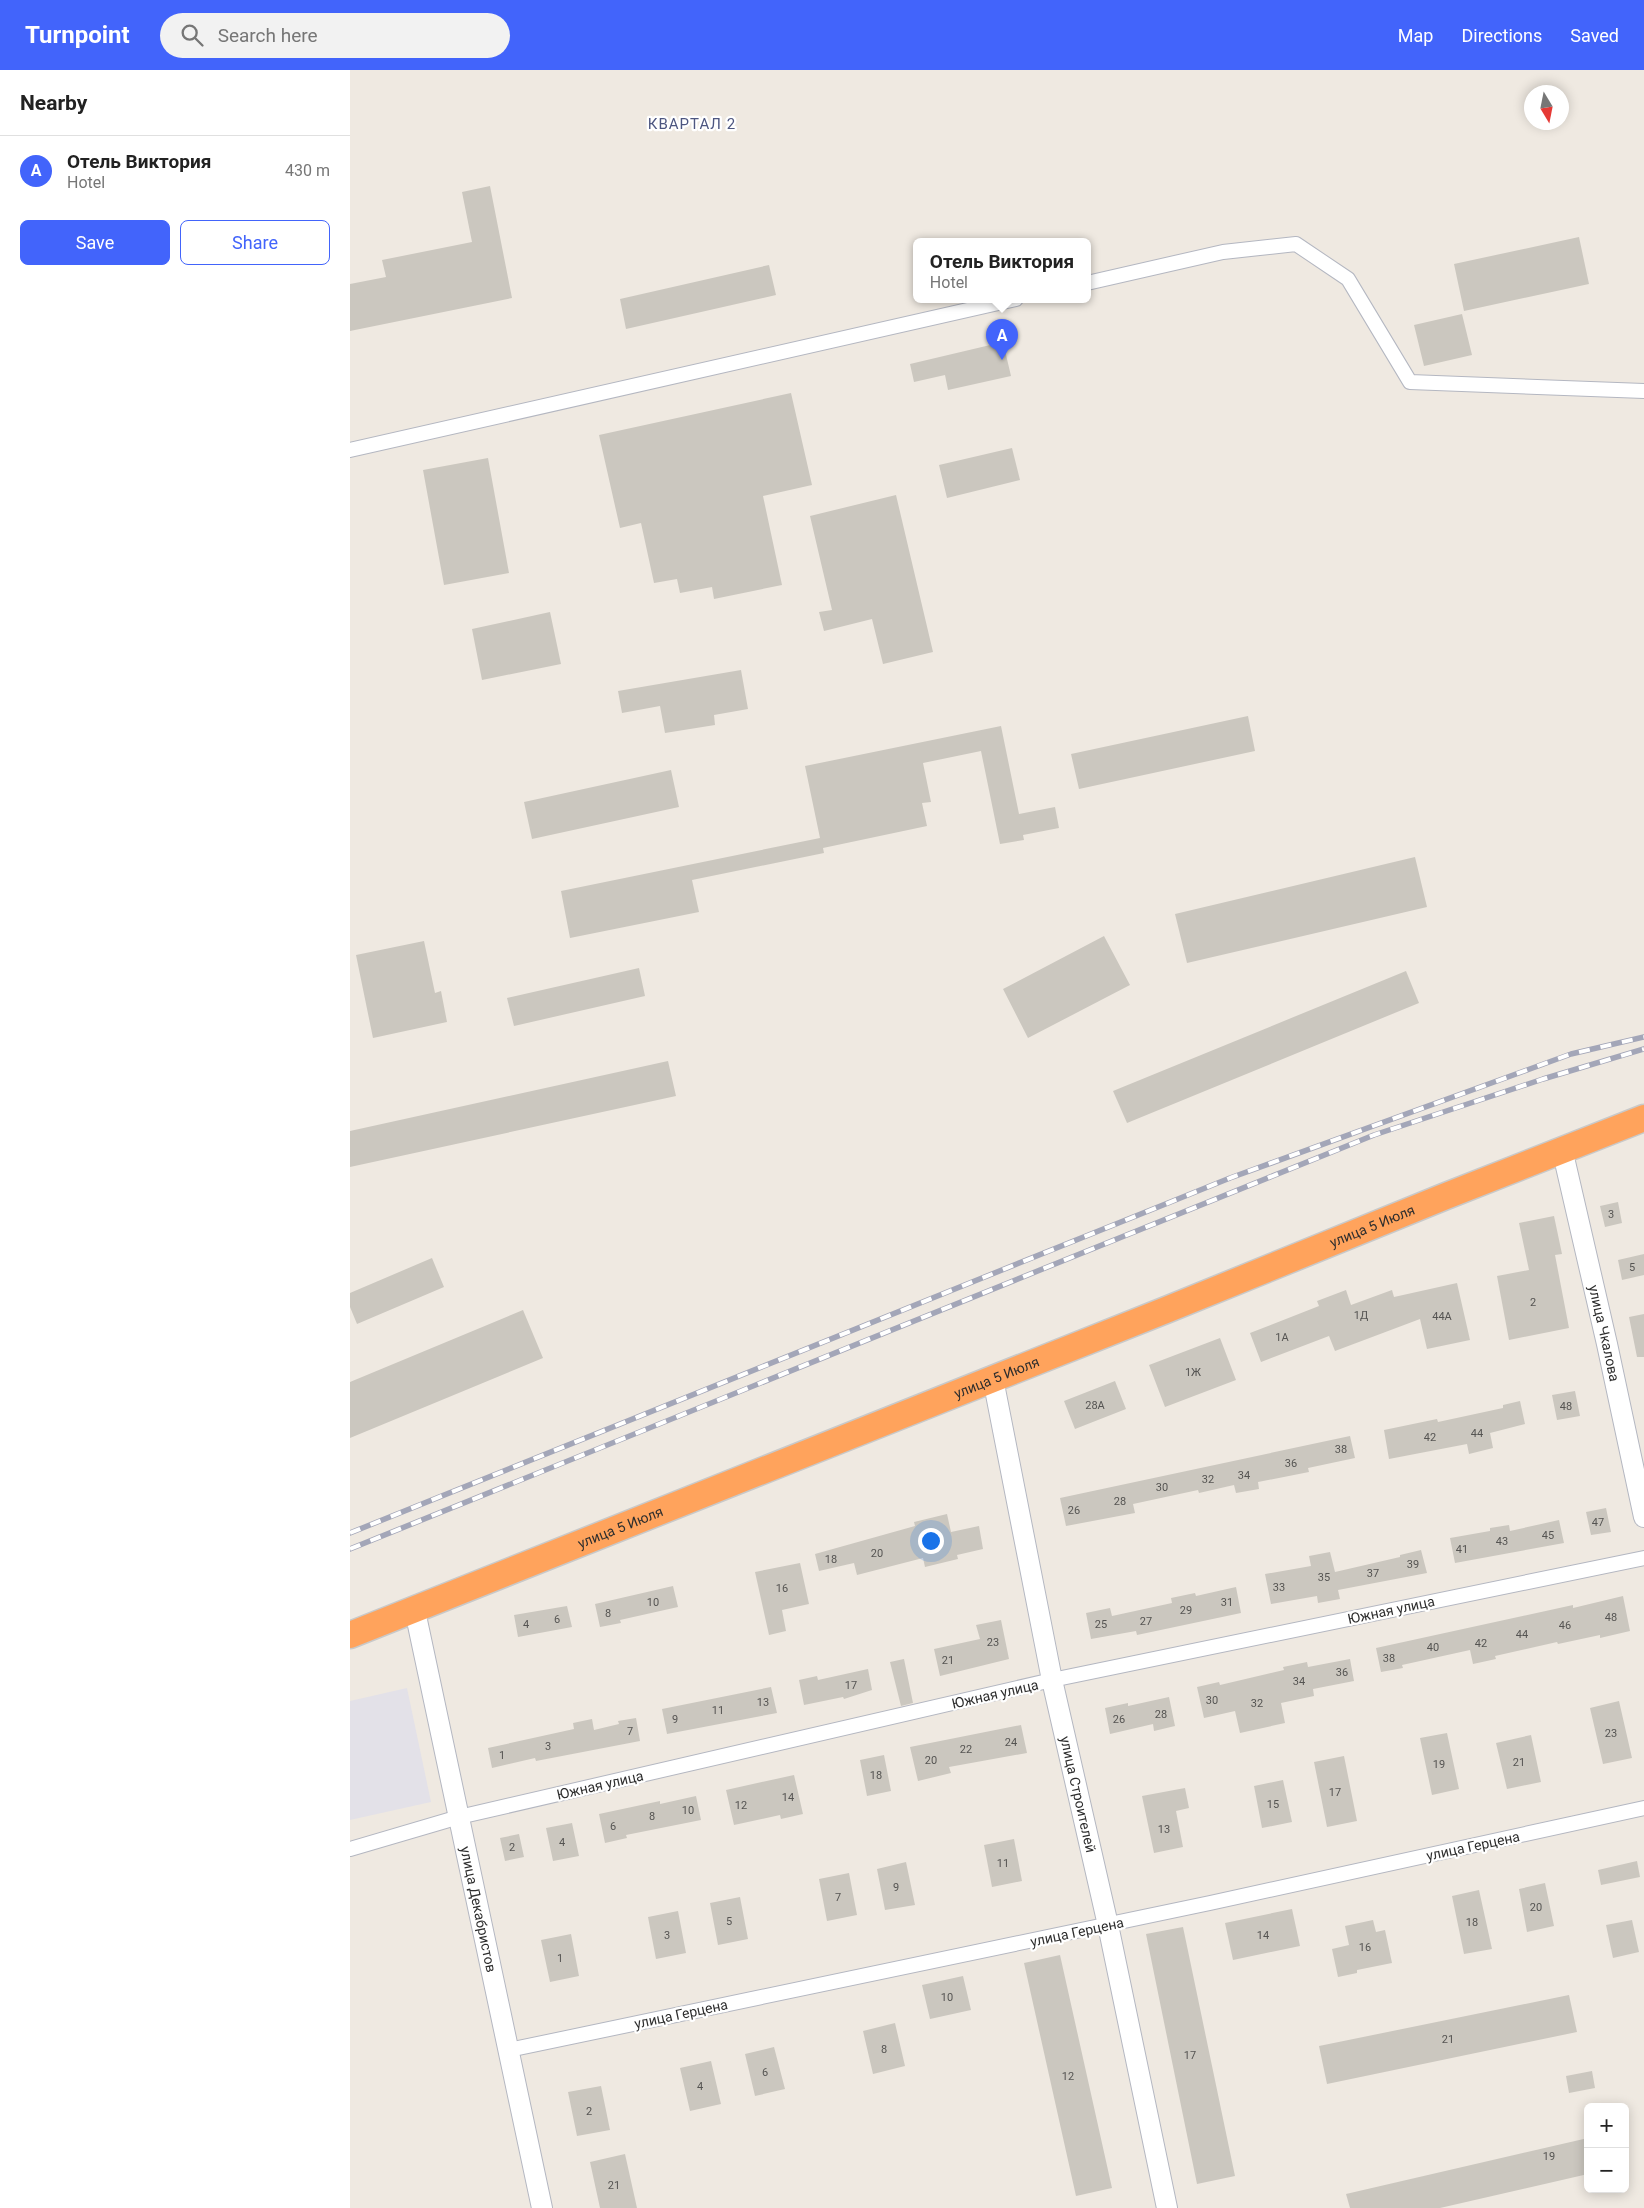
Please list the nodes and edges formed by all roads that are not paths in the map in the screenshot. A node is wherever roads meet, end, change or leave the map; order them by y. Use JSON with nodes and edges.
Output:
{"nodes":[{"id":1,"x":1091,"y":282,"type":"edge"},
{"id":2,"x":998,"y":303,"type":"edge"},
{"id":3,"x":1644,"y":391,"type":"edge"},
{"id":4,"x":350,"y":450,"type":"edge"},
{"id":5,"x":1644,"y":1118,"type":"edge"},
{"id":6,"x":1562,"y":1149,"type":"junction"},
{"id":7,"x":993,"y":1379,"type":"junction"},
{"id":8,"x":1644,"y":1517,"type":"edge"},
{"id":9,"x":1644,"y":1558,"type":"edge"},
{"id":10,"x":415,"y":1610,"type":"junction"},
{"id":11,"x":350,"y":1635,"type":"edge"},
{"id":12,"x":1052,"y":1680,"type":"junction"},
{"id":13,"x":1644,"y":1808,"type":"edge"},
{"id":14,"x":459,"y":1817,"type":"junction"},
{"id":15,"x":350,"y":1849,"type":"edge"},
{"id":16,"x":1108,"y":1925,"type":"junction"},
{"id":17,"x":509,"y":2050,"type":"junction"},
{"id":18,"x":542,"y":2208,"type":"edge"},
{"id":19,"x":1166,"y":2208,"type":"edge"}],
"edges":[{"from":1,"to":3,"type":"street"},
{"from":2,"to":4,"type":"street"},
{"from":5,"to":6,"type":"highway","name":"улица 5 Июля"},
{"from":6,"to":7,"type":"highway","name":"улица 5 Июля"},
{"from":6,"to":8,"type":"main road","name":"улица Чкалова"},
{"from":7,"to":10,"type":"highway","name":"улица 5 Июля"},
{"from":7,"to":12,"type":"main road","name":"улица Строителей"},
{"from":9,"to":12,"type":"street","name":"Южная улица"},
{"from":10,"to":11,"type":"highway","name":"улица 5 Июля"},
{"from":10,"to":14,"type":"main road","name":"улица Декабристов"},
{"from":12,"to":14,"type":"street","name":"Южная улица"},
{"from":12,"to":16,"type":"main road","name":"улица Строителей"},
{"from":13,"to":16,"type":"street","name":"улица Герцена"},
{"from":14,"to":15,"type":"street","name":"Южная улица"},
{"from":14,"to":17,"type":"main road","name":"улица Декабристов"},
{"from":16,"to":17,"type":"street","name":"улица Герцена"},
{"from":16,"to":19,"type":"main road","name":"улица Строителей"},
{"from":17,"to":18,"type":"main road","name":"улица Декабристов"}]}
